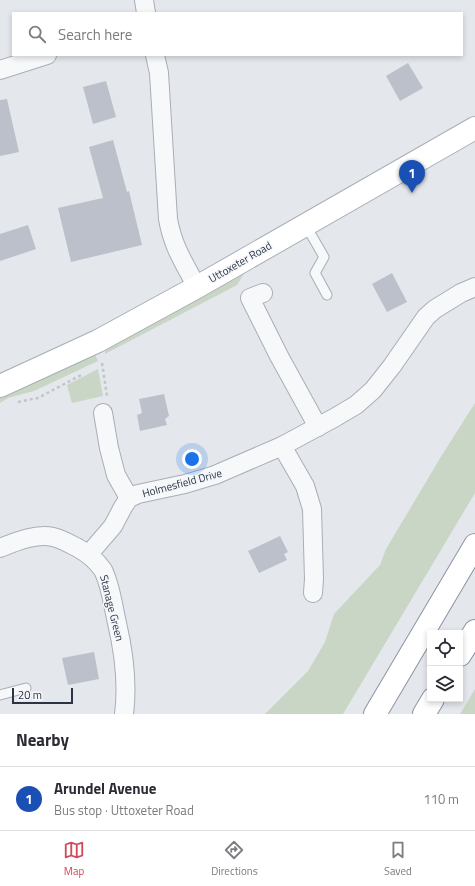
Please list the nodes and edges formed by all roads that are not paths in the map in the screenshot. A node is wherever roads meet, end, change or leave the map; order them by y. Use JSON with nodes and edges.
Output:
{"nodes":[{"id":1,"x":144,"y":0,"type":"edge"},
{"id":2,"x":146,"y":12,"type":"edge"},
{"id":3,"x":44,"y":56,"type":"edge"},
{"id":4,"x":155,"y":56,"type":"edge"},
{"id":5,"x":0,"y":70,"type":"edge"},
{"id":6,"x":475,"y":128,"type":"edge"},
{"id":7,"x":305,"y":224,"type":"junction"},
{"id":8,"x":197,"y":287,"type":"junction"},
{"id":9,"x":475,"y":287,"type":"edge"},
{"id":10,"x":263,"y":293,"type":"dead end"},
{"id":11,"x":328,"y":295,"type":"dead end"},
{"id":12,"x":0,"y":386,"type":"edge"},
{"id":13,"x":103,"y":413,"type":"road end"},
{"id":14,"x":318,"y":427,"type":"junction"},
{"id":15,"x":282,"y":446,"type":"junction"},
{"id":16,"x":129,"y":498,"type":"junction"},
{"id":17,"x":475,"y":545,"type":"edge"},
{"id":18,"x":0,"y":548,"type":"edge"},
{"id":19,"x":89,"y":554,"type":"junction"},
{"id":20,"x":313,"y":593,"type":"dead end"},
{"id":21,"x":475,"y":630,"type":"edge"},
{"id":22,"x":463,"y":650,"type":"edge"},
{"id":23,"x":26,"y":688,"type":"dead end"},
{"id":24,"x":0,"y":694,"type":"edge"},
{"id":25,"x":431,"y":702,"type":"edge"},
{"id":26,"x":124,"y":714,"type":"edge"},
{"id":27,"x":375,"y":714,"type":"edge"},
{"id":28,"x":424,"y":714,"type":"edge"}],
"edges":[{"from":1,"to":2,"type":"street"},
{"from":3,"to":5,"type":"street"},
{"from":4,"to":8,"type":"street"},
{"from":6,"to":7,"type":"main road","name":"Uttoxeter Road"},
{"from":7,"to":8,"type":"main road","name":"Uttoxeter Road"},
{"from":7,"to":11,"type":"lane"},
{"from":8,"to":12,"type":"main road","name":"Uttoxeter Road"},
{"from":9,"to":14,"type":"street","name":"Holmesfield Drive"},
{"from":10,"to":14,"type":"street"},
{"from":13,"to":16,"type":"street"},
{"from":14,"to":15,"type":"street","name":"Holmesfield Drive"},
{"from":15,"to":16,"type":"street","name":"Holmesfield Drive"},
{"from":15,"to":20,"type":"street"},
{"from":16,"to":19,"type":"street","name":"Holmesfield Drive"},
{"from":17,"to":27,"type":"main road"},
{"from":18,"to":19,"type":"street","name":"Stanage Green"},
{"from":19,"to":26,"type":"street","name":"Stanage Green"},
{"from":21,"to":22,"type":"main road"},
{"from":23,"to":24,"type":"lane"},
{"from":25,"to":28,"type":"main road"}]}
